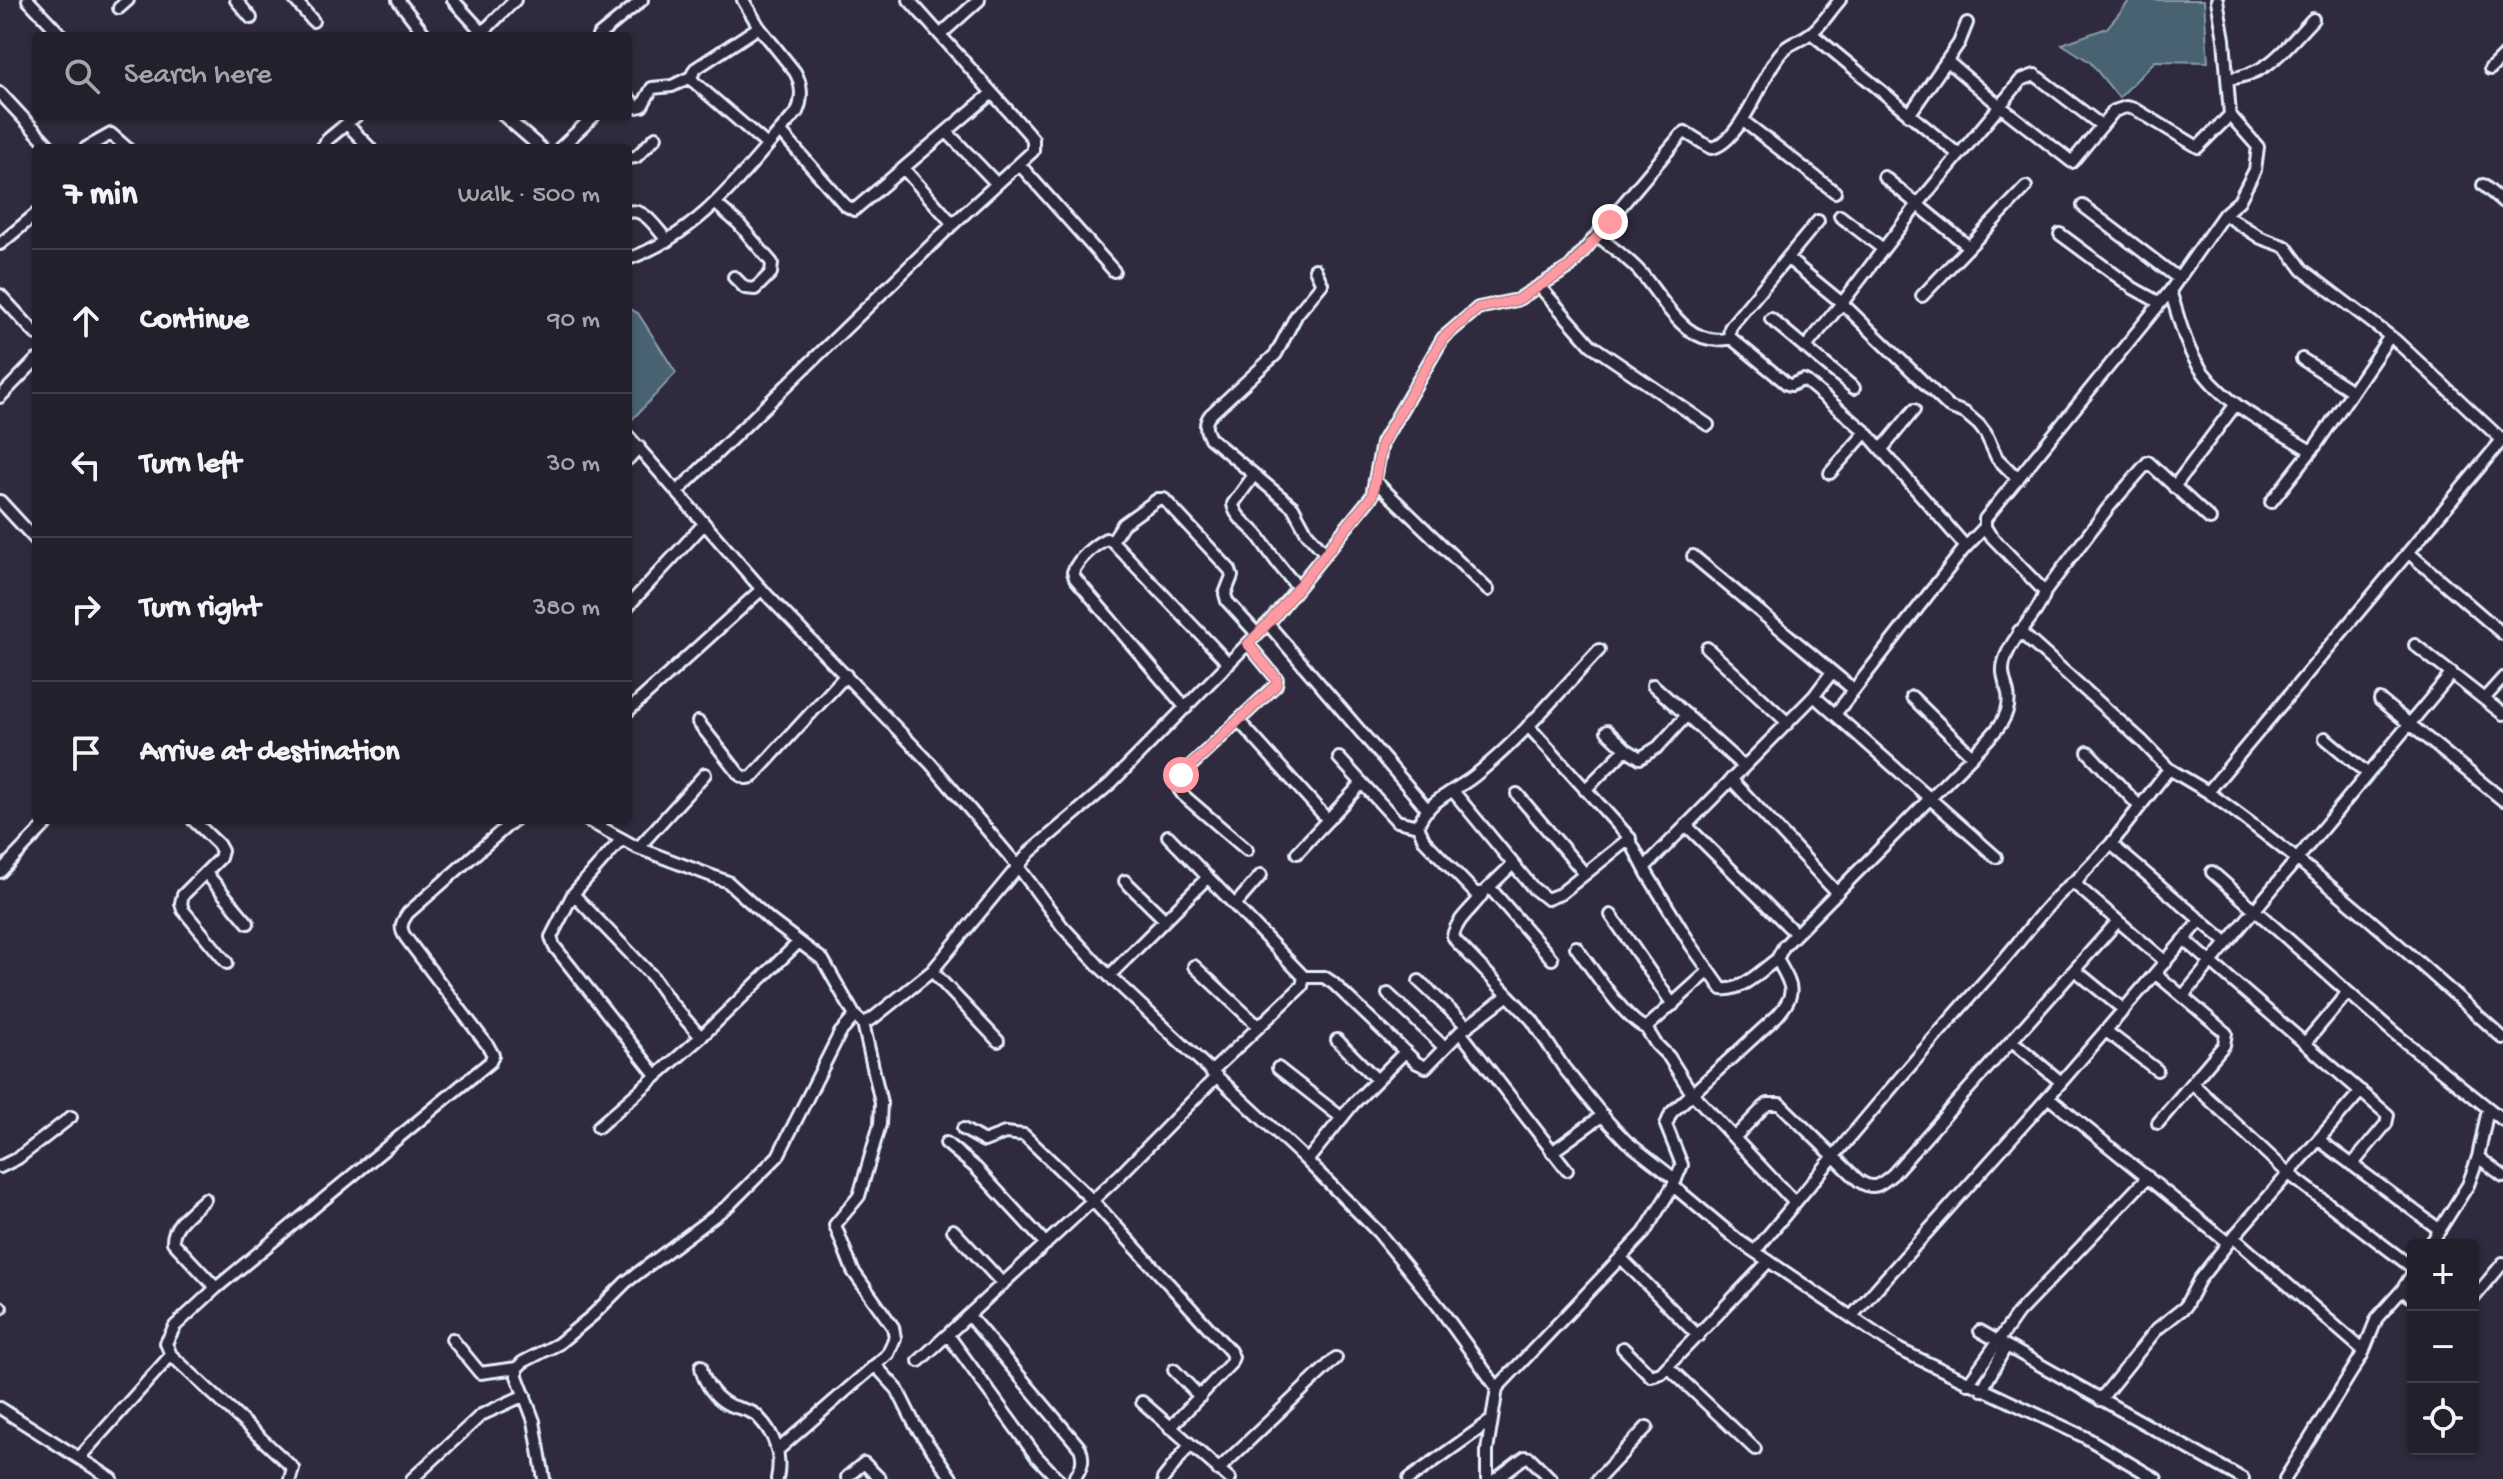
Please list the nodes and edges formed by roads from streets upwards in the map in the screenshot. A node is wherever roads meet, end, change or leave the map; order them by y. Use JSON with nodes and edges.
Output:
{"nodes":[{"id":1,"x":28,"y":0,"type":"edge"},
{"id":2,"x":236,"y":0,"type":"edge"},
{"id":3,"x":295,"y":0,"type":"edge"},
{"id":4,"x":398,"y":0,"type":"edge"},
{"id":5,"x":453,"y":0,"type":"edge"},
{"id":6,"x":515,"y":0,"type":"edge"},
{"id":7,"x":642,"y":0,"type":"edge"},
{"id":8,"x":743,"y":0,"type":"edge"},
{"id":9,"x":909,"y":0,"type":"edge"},
{"id":10,"x":979,"y":0,"type":"edge"},
{"id":11,"x":1840,"y":0,"type":"edge"},
{"id":12,"x":2217,"y":0,"type":"edge"},
{"id":13,"x":251,"y":18,"type":"dead end"},
{"id":14,"x":2313,"y":19,"type":"dead end"},
{"id":15,"x":313,"y":21,"type":"dead end"},
{"id":16,"x":1967,"y":23,"type":"dead end"},
{"id":17,"x":759,"y":27,"type":"junction"},
{"id":18,"x":58,"y":32,"type":"edge"},
{"id":19,"x":423,"y":32,"type":"edge"},
{"id":20,"x":479,"y":32,"type":"edge"},
{"id":21,"x":483,"y":32,"type":"edge"},
{"id":22,"x":603,"y":32,"type":"edge"},
{"id":23,"x":1811,"y":33,"type":"junction"},
{"id":24,"x":940,"y":35,"type":"junction"},
{"id":25,"x":2503,"y":56,"type":"edge"},
{"id":26,"x":1947,"y":61,"type":"junction"},
{"id":27,"x":2490,"y":69,"type":"dead end"},
{"id":28,"x":691,"y":77,"type":"junction"},
{"id":29,"x":2227,"y":79,"type":"junction"},
{"id":30,"x":0,"y":93,"type":"edge"},
{"id":31,"x":992,"y":93,"type":"junction"},
{"id":32,"x":632,"y":101,"type":"edge"},
{"id":33,"x":2000,"y":106,"type":"junction"},
{"id":34,"x":1909,"y":115,"type":"junction"},
{"id":35,"x":2230,"y":115,"type":"junction"},
{"id":36,"x":351,"y":120,"type":"edge"},
{"id":37,"x":511,"y":120,"type":"edge"},
{"id":38,"x":590,"y":120,"type":"edge"},
{"id":39,"x":1742,"y":120,"type":"junction"},
{"id":40,"x":2102,"y":126,"type":"junction"},
{"id":41,"x":780,"y":131,"type":"junction"},
{"id":42,"x":947,"y":132,"type":"junction"},
{"id":43,"x":656,"y":137,"type":"dead end"},
{"id":44,"x":47,"y":144,"type":"edge"},
{"id":45,"x":93,"y":144,"type":"edge"},
{"id":46,"x":122,"y":144,"type":"edge"},
{"id":47,"x":326,"y":144,"type":"edge"},
{"id":48,"x":367,"y":144,"type":"edge"},
{"id":49,"x":537,"y":144,"type":"edge"},
{"id":50,"x":564,"y":144,"type":"edge"},
{"id":51,"x":767,"y":145,"type":"junction"},
{"id":52,"x":1959,"y":155,"type":"junction"},
{"id":53,"x":632,"y":158,"type":"edge"},
{"id":54,"x":1019,"y":164,"type":"junction"},
{"id":55,"x":904,"y":169,"type":"junction"},
{"id":56,"x":1884,"y":177,"type":"dead end"},
{"id":57,"x":996,"y":183,"type":"junction"},
{"id":58,"x":2483,"y":185,"type":"dead end"},
{"id":59,"x":2026,"y":187,"type":"dead end"},
{"id":60,"x":1835,"y":192,"type":"dead end"},
{"id":61,"x":2503,"y":202,"type":"edge"},
{"id":62,"x":716,"y":204,"type":"junction"},
{"id":63,"x":1918,"y":204,"type":"junction"},
{"id":64,"x":2083,"y":206,"type":"dead end"},
{"id":65,"x":632,"y":208,"type":"edge"},
{"id":66,"x":2224,"y":214,"type":"junction"},
{"id":67,"x":1840,"y":216,"type":"dead end"},
{"id":68,"x":32,"y":217,"type":"edge"},
{"id":69,"x":1818,"y":221,"type":"dead end"},
{"id":70,"x":953,"y":224,"type":"junction"},
{"id":71,"x":2060,"y":234,"type":"dead end"},
{"id":72,"x":1598,"y":236,"type":"junction"},
{"id":73,"x":668,"y":241,"type":"junction"},
{"id":74,"x":0,"y":243,"type":"edge"},
{"id":75,"x":1968,"y":246,"type":"junction"},
{"id":76,"x":1883,"y":249,"type":"junction"},
{"id":77,"x":632,"y":257,"type":"edge"},
{"id":78,"x":1787,"y":258,"type":"junction"},
{"id":79,"x":1315,"y":269,"type":"dead end"},
{"id":80,"x":1114,"y":271,"type":"dead end"},
{"id":81,"x":734,"y":277,"type":"dead end"},
{"id":82,"x":2179,"y":279,"type":"junction"},
{"id":83,"x":1539,"y":286,"type":"junction"},
{"id":84,"x":2170,"y":291,"type":"junction"},
{"id":85,"x":0,"y":295,"type":"edge"},
{"id":86,"x":1922,"y":296,"type":"dead end"},
{"id":87,"x":1842,"y":303,"type":"junction"},
{"id":88,"x":2160,"y":303,"type":"junction"},
{"id":89,"x":1771,"y":319,"type":"dead end"},
{"id":90,"x":32,"y":330,"type":"edge"},
{"id":91,"x":2390,"y":336,"type":"junction"},
{"id":92,"x":1729,"y":339,"type":"junction"},
{"id":93,"x":1805,"y":348,"type":"junction"},
{"id":94,"x":2302,"y":359,"type":"dead end"},
{"id":95,"x":32,"y":364,"type":"edge"},
{"id":96,"x":1854,"y":388,"type":"dead end"},
{"id":97,"x":2352,"y":391,"type":"junction"},
{"id":98,"x":0,"y":397,"type":"edge"},
{"id":99,"x":2236,"y":404,"type":"junction"},
{"id":100,"x":1914,"y":410,"type":"dead end"},
{"id":101,"x":1708,"y":425,"type":"dead end"},
{"id":102,"x":1866,"y":432,"type":"junction"},
{"id":103,"x":2503,"y":439,"type":"edge"},
{"id":104,"x":632,"y":440,"type":"edge"},
{"id":105,"x":639,"y":447,"type":"junction"},
{"id":106,"x":1882,"y":449,"type":"junction"},
{"id":107,"x":2311,"y":451,"type":"junction"},
{"id":108,"x":632,"y":455,"type":"edge"},
{"id":109,"x":1830,"y":473,"type":"dead end"},
{"id":110,"x":1254,"y":475,"type":"junction"},
{"id":111,"x":2018,"y":479,"type":"junction"},
{"id":112,"x":1376,"y":482,"type":"junction"},
{"id":113,"x":2174,"y":487,"type":"junction"},
{"id":114,"x":678,"y":491,"type":"junction"},
{"id":115,"x":0,"y":501,"type":"edge"},
{"id":116,"x":2271,"y":502,"type":"dead end"},
{"id":117,"x":2210,"y":519,"type":"dead end"},
{"id":118,"x":703,"y":525,"type":"junction"},
{"id":119,"x":1985,"y":527,"type":"junction"},
{"id":120,"x":32,"y":536,"type":"edge"},
{"id":121,"x":1112,"y":541,"type":"junction"},
{"id":122,"x":1966,"y":547,"type":"junction"},
{"id":123,"x":1325,"y":553,"type":"junction"},
{"id":124,"x":2409,"y":553,"type":"junction"},
{"id":125,"x":1693,"y":556,"type":"dead end"},
{"id":126,"x":1298,"y":587,"type":"junction"},
{"id":127,"x":762,"y":589,"type":"junction"},
{"id":128,"x":1488,"y":590,"type":"dead end"},
{"id":129,"x":2045,"y":592,"type":"junction"},
{"id":130,"x":632,"y":602,"type":"edge"},
{"id":131,"x":1268,"y":624,"type":"junction"},
{"id":132,"x":2019,"y":631,"type":"junction"},
{"id":133,"x":1257,"y":634,"type":"junction"},
{"id":134,"x":2503,"y":634,"type":"edge"},
{"id":135,"x":1248,"y":644,"type":"junction"},
{"id":136,"x":2415,"y":645,"type":"dead end"},
{"id":137,"x":1707,"y":648,"type":"dead end"},
{"id":138,"x":1599,"y":650,"type":"dead end"},
{"id":139,"x":1229,"y":664,"type":"junction"},
{"id":140,"x":1832,"y":672,"type":"junction"},
{"id":141,"x":2452,"y":673,"type":"junction"},
{"id":142,"x":846,"y":675,"type":"junction"},
{"id":143,"x":2503,"y":678,"type":"edge"},
{"id":144,"x":1653,"y":685,"type":"dead end"},
{"id":145,"x":1854,"y":690,"type":"junction"},
{"id":146,"x":1814,"y":696,"type":"junction"},
{"id":147,"x":1912,"y":697,"type":"dead end"},
{"id":148,"x":2484,"y":699,"type":"junction"},
{"id":149,"x":2380,"y":700,"type":"dead end"},
{"id":150,"x":632,"y":707,"type":"edge"},
{"id":151,"x":1186,"y":708,"type":"junction"},
{"id":152,"x":1836,"y":713,"type":"junction"},
{"id":153,"x":2503,"y":714,"type":"edge"},
{"id":154,"x":1687,"y":715,"type":"junction"},
{"id":155,"x":1239,"y":721,"type":"junction"},
{"id":156,"x":698,"y":722,"type":"dead end"},
{"id":157,"x":1788,"y":723,"type":"junction"},
{"id":158,"x":2409,"y":724,"type":"junction"},
{"id":159,"x":1528,"y":726,"type":"junction"},
{"id":160,"x":1607,"y":731,"type":"dead end"},
{"id":161,"x":2325,"y":738,"type":"dead end"},
{"id":162,"x":1626,"y":749,"type":"junction"},
{"id":163,"x":2088,"y":752,"type":"dead end"},
{"id":164,"x":1972,"y":756,"type":"junction"},
{"id":165,"x":1339,"y":758,"type":"dead end"},
{"id":166,"x":1744,"y":767,"type":"junction"},
{"id":167,"x":2169,"y":769,"type":"junction"},
{"id":168,"x":705,"y":774,"type":"dead end"},
{"id":169,"x":2368,"y":774,"type":"junction"},
{"id":170,"x":1731,"y":779,"type":"junction"},
{"id":171,"x":1362,"y":783,"type":"junction"},
{"id":172,"x":1585,"y":790,"type":"junction"},
{"id":173,"x":1453,"y":791,"type":"junction"},
{"id":174,"x":2208,"y":792,"type":"junction"},
{"id":175,"x":1517,"y":794,"type":"dead end"},
{"id":176,"x":1931,"y":798,"type":"junction"},
{"id":177,"x":2503,"y":800,"type":"edge"},
{"id":178,"x":2140,"y":807,"type":"junction"},
{"id":179,"x":1428,"y":810,"type":"junction"},
{"id":180,"x":1328,"y":820,"type":"junction"},
{"id":181,"x":46,"y":824,"type":"edge"},
{"id":182,"x":197,"y":824,"type":"edge"},
{"id":183,"x":509,"y":824,"type":"edge"},
{"id":184,"x":594,"y":824,"type":"edge"},
{"id":185,"x":1686,"y":825,"type":"junction"},
{"id":186,"x":1418,"y":826,"type":"junction"},
{"id":187,"x":1168,"y":836,"type":"dead end"},
{"id":188,"x":1630,"y":838,"type":"junction"},
{"id":189,"x":622,"y":839,"type":"junction"},
{"id":190,"x":2111,"y":844,"type":"junction"},
{"id":191,"x":638,"y":848,"type":"junction"},
{"id":192,"x":1247,"y":850,"type":"dead end"},
{"id":193,"x":1297,"y":853,"type":"dead end"},
{"id":194,"x":1996,"y":857,"type":"dead end"},
{"id":195,"x":2297,"y":861,"type":"junction"},
{"id":196,"x":1513,"y":864,"type":"junction"},
{"id":197,"x":1017,"y":865,"type":"junction"},
{"id":198,"x":1645,"y":867,"type":"junction"},
{"id":199,"x":0,"y":872,"type":"edge"},
{"id":200,"x":2212,"y":872,"type":"dead end"},
{"id":201,"x":206,"y":873,"type":"junction"},
{"id":202,"x":1585,"y":874,"type":"junction"},
{"id":203,"x":1261,"y":875,"type":"dead end"},
{"id":204,"x":1208,"y":877,"type":"junction"},
{"id":205,"x":2076,"y":880,"type":"junction"},
{"id":206,"x":1125,"y":881,"type":"dead end"},
{"id":207,"x":1486,"y":890,"type":"junction"},
{"id":208,"x":1837,"y":893,"type":"junction"},
{"id":209,"x":573,"y":894,"type":"junction"},
{"id":210,"x":1235,"y":905,"type":"junction"},
{"id":211,"x":2256,"y":910,"type":"junction"},
{"id":212,"x":1611,"y":915,"type":"dead end"},
{"id":213,"x":1165,"y":920,"type":"junction"},
{"id":214,"x":2201,"y":920,"type":"junction"},
{"id":215,"x":2117,"y":922,"type":"junction"},
{"id":216,"x":248,"y":923,"type":"dead end"},
{"id":217,"x":1796,"y":934,"type":"junction"},
{"id":218,"x":2185,"y":940,"type":"junction"},
{"id":219,"x":799,"y":942,"type":"junction"},
{"id":220,"x":2226,"y":942,"type":"junction"},
{"id":221,"x":1576,"y":947,"type":"dead end"},
{"id":222,"x":1552,"y":959,"type":"dead end"},
{"id":223,"x":1777,"y":959,"type":"junction"},
{"id":224,"x":2166,"y":962,"type":"junction"},
{"id":225,"x":2210,"y":962,"type":"junction"},
{"id":226,"x":227,"y":963,"type":"dead end"},
{"id":227,"x":1194,"y":966,"type":"dead end"},
{"id":228,"x":2075,"y":970,"type":"junction"},
{"id":229,"x":932,"y":971,"type":"junction"},
{"id":230,"x":1708,"y":972,"type":"junction"},
{"id":231,"x":2156,"y":974,"type":"junction"},
{"id":232,"x":1109,"y":976,"type":"junction"},
{"id":233,"x":1304,"y":977,"type":"junction"},
{"id":234,"x":1419,"y":981,"type":"dead end"},
{"id":235,"x":2348,"y":992,"type":"junction"},
{"id":236,"x":1388,"y":994,"type":"dead end"},
{"id":237,"x":1507,"y":996,"type":"junction"},
{"id":238,"x":2183,"y":996,"type":"junction"},
{"id":239,"x":1673,"y":1005,"type":"junction"},
{"id":240,"x":2124,"y":1010,"type":"junction"},
{"id":241,"x":859,"y":1020,"type":"junction"},
{"id":242,"x":1258,"y":1026,"type":"junction"},
{"id":243,"x":1646,"y":1028,"type":"junction"},
{"id":244,"x":1464,"y":1029,"type":"junction"},
{"id":245,"x":2106,"y":1031,"type":"junction"},
{"id":246,"x":701,"y":1037,"type":"junction"},
{"id":247,"x":2503,"y":1038,"type":"edge"},
{"id":248,"x":1337,"y":1040,"type":"dead end"},
{"id":249,"x":998,"y":1041,"type":"dead end"},
{"id":250,"x":2012,"y":1041,"type":"junction"},
{"id":251,"x":2305,"y":1043,"type":"junction"},
{"id":252,"x":1444,"y":1047,"type":"junction"},
{"id":253,"x":1405,"y":1052,"type":"junction"},
{"id":254,"x":1278,"y":1068,"type":"dead end"},
{"id":255,"x":2157,"y":1070,"type":"dead end"},
{"id":256,"x":656,"y":1075,"type":"junction"},
{"id":257,"x":1213,"y":1075,"type":"junction"},
{"id":258,"x":1377,"y":1080,"type":"junction"},
{"id":259,"x":2061,"y":1082,"type":"junction"},
{"id":260,"x":2192,"y":1083,"type":"junction"},
{"id":261,"x":2361,"y":1091,"type":"junction"},
{"id":262,"x":1691,"y":1092,"type":"junction"},
{"id":263,"x":2048,"y":1097,"type":"junction"},
{"id":264,"x":2488,"y":1109,"type":"junction"},
{"id":265,"x":1603,"y":1115,"type":"junction"},
{"id":266,"x":71,"y":1117,"type":"dead end"},
{"id":267,"x":1342,"y":1118,"type":"junction"},
{"id":268,"x":2503,"y":1120,"type":"edge"},
{"id":269,"x":2158,"y":1123,"type":"dead end"},
{"id":270,"x":598,"y":1127,"type":"dead end"},
{"id":271,"x":963,"y":1129,"type":"dead end"},
{"id":272,"x":1734,"y":1138,"type":"junction"},
{"id":273,"x":2319,"y":1140,"type":"junction"},
{"id":274,"x":946,"y":1143,"type":"dead end"},
{"id":275,"x":1552,"y":1152,"type":"junction"},
{"id":276,"x":1834,"y":1156,"type":"junction"},
{"id":277,"x":2478,"y":1157,"type":"junction"},
{"id":278,"x":1307,"y":1161,"type":"junction"},
{"id":279,"x":2352,"y":1165,"type":"junction"},
{"id":280,"x":0,"y":1167,"type":"edge"},
{"id":281,"x":1567,"y":1170,"type":"dead end"},
{"id":282,"x":2289,"y":1174,"type":"junction"},
{"id":283,"x":2503,"y":1176,"type":"edge"},
{"id":284,"x":2148,"y":1177,"type":"junction"},
{"id":285,"x":1675,"y":1183,"type":"junction"},
{"id":286,"x":205,"y":1199,"type":"dead end"},
{"id":287,"x":1093,"y":1201,"type":"junction"},
{"id":288,"x":1795,"y":1203,"type":"junction"},
{"id":289,"x":953,"y":1230,"type":"dead end"},
{"id":290,"x":2440,"y":1230,"type":"junction"},
{"id":291,"x":2434,"y":1239,"type":"edge"},
{"id":292,"x":2231,"y":1240,"type":"junction"},
{"id":293,"x":1046,"y":1244,"type":"junction"},
{"id":294,"x":1755,"y":1251,"type":"junction"},
{"id":295,"x":1622,"y":1259,"type":"junction"},
{"id":296,"x":1769,"y":1261,"type":"junction"},
{"id":297,"x":2503,"y":1263,"type":"edge"},
{"id":298,"x":2407,"y":1266,"type":"edge"},
{"id":299,"x":2407,"y":1281,"type":"edge"},
{"id":300,"x":1003,"y":1284,"type":"junction"},
{"id":301,"x":216,"y":1288,"type":"junction"},
{"id":302,"x":2402,"y":1290,"type":"junction"},
{"id":303,"x":2479,"y":1292,"type":"edge"},
{"id":304,"x":2407,"y":1294,"type":"edge"},
{"id":305,"x":969,"y":1316,"type":"junction"},
{"id":306,"x":1851,"y":1317,"type":"junction"},
{"id":307,"x":1980,"y":1331,"type":"dead end"},
{"id":308,"x":948,"y":1335,"type":"junction"},
{"id":309,"x":1698,"y":1336,"type":"junction"},
{"id":310,"x":452,"y":1339,"type":"dead end"},
{"id":311,"x":2001,"y":1343,"type":"junction"},
{"id":312,"x":1623,"y":1348,"type":"dead end"},
{"id":313,"x":2364,"y":1351,"type":"junction"},
{"id":314,"x":171,"y":1355,"type":"junction"},
{"id":315,"x":1336,"y":1358,"type":"dead end"},
{"id":316,"x":919,"y":1361,"type":"dead end"},
{"id":317,"x":875,"y":1365,"type":"junction"},
{"id":318,"x":701,"y":1366,"type":"dead end"},
{"id":319,"x":1668,"y":1367,"type":"junction"},
{"id":320,"x":517,"y":1368,"type":"junction"},
{"id":321,"x":1174,"y":1370,"type":"dead end"},
{"id":322,"x":1968,"y":1384,"type":"junction"},
{"id":323,"x":1497,"y":1388,"type":"junction"},
{"id":324,"x":1982,"y":1390,"type":"junction"},
{"id":325,"x":525,"y":1395,"type":"junction"},
{"id":326,"x":1200,"y":1397,"type":"junction"},
{"id":327,"x":2100,"y":1400,"type":"junction"},
{"id":328,"x":1142,"y":1402,"type":"dead end"},
{"id":329,"x":0,"y":1408,"type":"edge"},
{"id":330,"x":1492,"y":1420,"type":"junction"},
{"id":331,"x":1647,"y":1427,"type":"dead end"},
{"id":332,"x":1170,"y":1428,"type":"junction"},
{"id":333,"x":1189,"y":1446,"type":"junction"},
{"id":334,"x":779,"y":1449,"type":"junction"},
{"id":335,"x":1755,"y":1449,"type":"dead end"},
{"id":336,"x":80,"y":1457,"type":"junction"},
{"id":337,"x":1218,"y":1470,"type":"junction"},
{"id":338,"x":847,"y":1477,"type":"dead end"},
{"id":339,"x":1488,"y":1478,"type":"edge"},
{"id":340,"x":112,"y":1479,"type":"edge"},
{"id":341,"x":290,"y":1479,"type":"edge"},
{"id":342,"x":412,"y":1479,"type":"edge"},
{"id":343,"x":544,"y":1479,"type":"edge"},
{"id":344,"x":777,"y":1479,"type":"edge"},
{"id":345,"x":880,"y":1479,"type":"edge"},
{"id":346,"x":952,"y":1479,"type":"edge"},
{"id":347,"x":1058,"y":1479,"type":"edge"},
{"id":348,"x":1074,"y":1479,"type":"edge"},
{"id":349,"x":1163,"y":1479,"type":"edge"},
{"id":350,"x":1230,"y":1479,"type":"edge"},
{"id":351,"x":1409,"y":1479,"type":"edge"},
{"id":352,"x":1551,"y":1479,"type":"edge"},
{"id":353,"x":1598,"y":1479,"type":"edge"},
{"id":354,"x":2156,"y":1479,"type":"edge"},
{"id":355,"x":2243,"y":1479,"type":"edge"},
{"id":356,"x":2285,"y":1479,"type":"edge"}],
"edges":[{"from":1,"to":18,"type":"street"},
{"from":2,"to":13,"type":"street"},
{"from":3,"to":15,"type":"street"},
{"from":4,"to":19,"type":"street"},
{"from":5,"to":20,"type":"street"},
{"from":6,"to":21,"type":"street"},
{"from":7,"to":22,"type":"street"},
{"from":8,"to":17,"type":"street"},
{"from":9,"to":24,"type":"street"},
{"from":10,"to":24,"type":"street"},
{"from":11,"to":23,"type":"street"},
{"from":12,"to":29,"type":"street"},
{"from":14,"to":29,"type":"street"},
{"from":16,"to":26,"type":"street"},
{"from":17,"to":28,"type":"street"},
{"from":17,"to":41,"type":"street"},
{"from":23,"to":34,"type":"street"},
{"from":23,"to":39,"type":"street"},
{"from":24,"to":31,"type":"street"},
{"from":25,"to":27,"type":"street"},
{"from":26,"to":33,"type":"street"},
{"from":26,"to":34,"type":"street"},
{"from":28,"to":32,"type":"street"},
{"from":28,"to":51,"type":"street"},
{"from":29,"to":35,"type":"street"},
{"from":30,"to":44,"type":"street"},
{"from":31,"to":42,"type":"street"},
{"from":31,"to":54,"type":"street"},
{"from":33,"to":40,"type":"street"},
{"from":33,"to":40,"type":"street"},
{"from":33,"to":52,"type":"street"},
{"from":34,"to":52,"type":"street"},
{"from":35,"to":40,"type":"street"},
{"from":35,"to":66,"type":"street"},
{"from":36,"to":47,"type":"street"},
{"from":36,"to":48,"type":"street"},
{"from":37,"to":49,"type":"street"},
{"from":38,"to":50,"type":"street"},
{"from":39,"to":60,"type":"street"},
{"from":39,"to":72,"type":"street"},
{"from":41,"to":51,"type":"street"},
{"from":41,"to":55,"type":"street"},
{"from":42,"to":55,"type":"street"},
{"from":42,"to":57,"type":"street"},
{"from":43,"to":53,"type":"street"},
{"from":45,"to":46,"type":"street"},
{"from":51,"to":62,"type":"street"},
{"from":52,"to":63,"type":"street"},
{"from":54,"to":57,"type":"street"},
{"from":54,"to":80,"type":"street"},
{"from":55,"to":70,"type":"street"},
{"from":56,"to":63,"type":"street"},
{"from":57,"to":70,"type":"street"},
{"from":58,"to":61,"type":"street"},
{"from":59,"to":75,"type":"street"},
{"from":62,"to":73,"type":"street"},
{"from":62,"to":81,"type":"street"},
{"from":63,"to":75,"type":"street"},
{"from":63,"to":76,"type":"street"},
{"from":64,"to":82,"type":"street"},
{"from":65,"to":73,"type":"street"},
{"from":66,"to":82,"type":"street"},
{"from":66,"to":91,"type":"street"},
{"from":67,"to":76,"type":"street"},
{"from":68,"to":74,"type":"street"},
{"from":69,"to":78,"type":"street"},
{"from":70,"to":114,"type":"street"},
{"from":71,"to":88,"type":"street"},
{"from":72,"to":83,"type":"street"},
{"from":72,"to":92,"type":"street"},
{"from":73,"to":77,"type":"street"},
{"from":75,"to":86,"type":"street"},
{"from":76,"to":87,"type":"street"},
{"from":78,"to":87,"type":"street"},
{"from":78,"to":92,"type":"street"},
{"from":79,"to":110,"type":"street"},
{"from":82,"to":84,"type":"street"},
{"from":83,"to":101,"type":"street"},
{"from":83,"to":112,"type":"street"},
{"from":84,"to":88,"type":"street"},
{"from":84,"to":99,"type":"street"},
{"from":85,"to":90,"type":"street"},
{"from":87,"to":93,"type":"street"},
{"from":87,"to":111,"type":"street"},
{"from":88,"to":111,"type":"street"},
{"from":89,"to":93,"type":"street"},
{"from":91,"to":97,"type":"street"},
{"from":91,"to":103,"type":"street"},
{"from":92,"to":102,"type":"street"},
{"from":93,"to":96,"type":"street"},
{"from":94,"to":97,"type":"street"},
{"from":95,"to":98,"type":"street"},
{"from":97,"to":107,"type":"street"},
{"from":99,"to":107,"type":"street"},
{"from":99,"to":113,"type":"street"},
{"from":100,"to":106,"type":"street"},
{"from":102,"to":106,"type":"street"},
{"from":102,"to":109,"type":"street"},
{"from":103,"to":124,"type":"street"},
{"from":104,"to":105,"type":"street"},
{"from":105,"to":108,"type":"street"},
{"from":105,"to":114,"type":"street"},
{"from":106,"to":122,"type":"street"},
{"from":107,"to":116,"type":"street"},
{"from":110,"to":123,"type":"street"},
{"from":110,"to":126,"type":"street"},
{"from":111,"to":119,"type":"street"},
{"from":112,"to":123,"type":"street"},
{"from":112,"to":128,"type":"street"},
{"from":113,"to":117,"type":"street"},
{"from":113,"to":129,"type":"street"},
{"from":114,"to":118,"type":"street"},
{"from":115,"to":120,"type":"street"},
{"from":118,"to":127,"type":"street"},
{"from":118,"to":130,"type":"street"},
{"from":119,"to":122,"type":"street"},
{"from":119,"to":129,"type":"street"},
{"from":121,"to":133,"type":"street"},
{"from":121,"to":139,"type":"street"},
{"from":121,"to":151,"type":"street"},
{"from":122,"to":145,"type":"street"},
{"from":123,"to":126,"type":"street"},
{"from":124,"to":134,"type":"street"},
{"from":124,"to":174,"type":"street"},
{"from":125,"to":140,"type":"street"},
{"from":126,"to":131,"type":"street"},
{"from":127,"to":142,"type":"street"},
{"from":127,"to":150,"type":"street"},
{"from":129,"to":132,"type":"street"},
{"from":131,"to":133,"type":"street"},
{"from":131,"to":179,"type":"street"},
{"from":132,"to":164,"type":"street"},
{"from":132,"to":167,"type":"street"},
{"from":133,"to":135,"type":"street"},
{"from":135,"to":139,"type":"street"},
{"from":135,"to":155,"type":"street"},
{"from":136,"to":141,"type":"street"},
{"from":137,"to":157,"type":"street"},
{"from":138,"to":159,"type":"street"},
{"from":139,"to":151,"type":"street"},
{"from":140,"to":145,"type":"street"},
{"from":140,"to":146,"type":"street"},
{"from":141,"to":148,"type":"street"},
{"from":141,"to":158,"type":"street"},
{"from":142,"to":156,"type":"street"},
{"from":142,"to":197,"type":"street"},
{"from":143,"to":148,"type":"street"},
{"from":144,"to":154,"type":"street"},
{"from":145,"to":152,"type":"street"},
{"from":146,"to":152,"type":"street"},
{"from":146,"to":157,"type":"street"},
{"from":147,"to":164,"type":"street"},
{"from":148,"to":153,"type":"street"},
{"from":149,"to":158,"type":"street"},
{"from":151,"to":197,"type":"street"},
{"from":152,"to":176,"type":"street"},
{"from":154,"to":162,"type":"street"},
{"from":154,"to":166,"type":"street"},
{"from":155,"to":180,"type":"street"},
{"from":155,"to":192,"type":"street"},
{"from":157,"to":166,"type":"street"},
{"from":158,"to":169,"type":"street"},
{"from":158,"to":177,"type":"street"},
{"from":159,"to":172,"type":"street"},
{"from":159,"to":173,"type":"street"},
{"from":160,"to":162,"type":"street"},
{"from":161,"to":169,"type":"street"},
{"from":162,"to":172,"type":"street"},
{"from":163,"to":178,"type":"street"},
{"from":164,"to":176,"type":"street"},
{"from":165,"to":171,"type":"street"},
{"from":166,"to":170,"type":"street"},
{"from":167,"to":174,"type":"street"},
{"from":167,"to":178,"type":"street"},
{"from":168,"to":191,"type":"street"},
{"from":169,"to":195,"type":"street"},
{"from":170,"to":185,"type":"street"},
{"from":170,"to":208,"type":"street"},
{"from":171,"to":180,"type":"street"},
{"from":171,"to":186,"type":"street"},
{"from":172,"to":188,"type":"street"},
{"from":173,"to":179,"type":"street"},
{"from":173,"to":196,"type":"street"},
{"from":174,"to":195,"type":"street"},
{"from":175,"to":202,"type":"street"},
{"from":176,"to":194,"type":"street"},
{"from":176,"to":208,"type":"street"},
{"from":178,"to":190,"type":"street"},
{"from":179,"to":186,"type":"street"},
{"from":180,"to":193,"type":"street"},
{"from":181,"to":199,"type":"street"},
{"from":182,"to":201,"type":"street"},
{"from":183,"to":301,"type":"street"},
{"from":184,"to":189,"type":"street"},
{"from":185,"to":198,"type":"street"},
{"from":185,"to":217,"type":"street"},
{"from":186,"to":207,"type":"street"},
{"from":187,"to":204,"type":"street"},
{"from":188,"to":198,"type":"street"},
{"from":188,"to":202,"type":"street"},
{"from":189,"to":191,"type":"street"},
{"from":189,"to":209,"type":"street"},
{"from":190,"to":205,"type":"street"},
{"from":190,"to":214,"type":"street"},
{"from":191,"to":219,"type":"street"},
{"from":195,"to":211,"type":"street"},
{"from":195,"to":247,"type":"street"},
{"from":196,"to":202,"type":"street"},
{"from":196,"to":207,"type":"street"},
{"from":197,"to":229,"type":"street"},
{"from":197,"to":232,"type":"street"},
{"from":198,"to":230,"type":"street"},
{"from":200,"to":211,"type":"street"},
{"from":201,"to":216,"type":"street"},
{"from":201,"to":226,"type":"street"},
{"from":203,"to":210,"type":"street"},
{"from":204,"to":210,"type":"street"},
{"from":204,"to":213,"type":"street"},
{"from":205,"to":215,"type":"street"},
{"from":205,"to":276,"type":"street"},
{"from":206,"to":213,"type":"street"},
{"from":207,"to":222,"type":"street"},
{"from":207,"to":237,"type":"street"},
{"from":208,"to":217,"type":"street"},
{"from":209,"to":246,"type":"street"},
{"from":209,"to":256,"type":"street"},
{"from":210,"to":233,"type":"street"},
{"from":211,"to":220,"type":"street"},
{"from":211,"to":235,"type":"street"},
{"from":212,"to":239,"type":"street"},
{"from":213,"to":232,"type":"street"},
{"from":214,"to":218,"type":"street"},
{"from":214,"to":220,"type":"street"},
{"from":215,"to":224,"type":"street"},
{"from":215,"to":228,"type":"street"},
{"from":217,"to":223,"type":"street"},
{"from":218,"to":224,"type":"street"},
{"from":218,"to":225,"type":"street"},
{"from":219,"to":241,"type":"street"},
{"from":219,"to":246,"type":"street"},
{"from":220,"to":225,"type":"street"},
{"from":221,"to":243,"type":"street"},
{"from":223,"to":230,"type":"street"},
{"from":223,"to":262,"type":"street"},
{"from":224,"to":231,"type":"street"},
{"from":225,"to":238,"type":"street"},
{"from":225,"to":251,"type":"street"},
{"from":227,"to":242,"type":"street"},
{"from":228,"to":240,"type":"street"},
{"from":228,"to":250,"type":"street"},
{"from":229,"to":241,"type":"street"},
{"from":229,"to":249,"type":"street"},
{"from":230,"to":239,"type":"street"},
{"from":231,"to":238,"type":"street"},
{"from":231,"to":240,"type":"street"},
{"from":232,"to":257,"type":"street"},
{"from":233,"to":242,"type":"street"},
{"from":233,"to":253,"type":"street"},
{"from":234,"to":244,"type":"street"},
{"from":235,"to":251,"type":"street"},
{"from":235,"to":264,"type":"street"},
{"from":236,"to":252,"type":"street"},
{"from":237,"to":244,"type":"street"},
{"from":237,"to":265,"type":"street"},
{"from":238,"to":260,"type":"street"},
{"from":239,"to":243,"type":"street"},
{"from":240,"to":245,"type":"street"},
{"from":241,"to":317,"type":"street"},
{"from":241,"to":320,"type":"street"},
{"from":242,"to":257,"type":"street"},
{"from":243,"to":262,"type":"street"},
{"from":244,"to":252,"type":"street"},
{"from":244,"to":275,"type":"street"},
{"from":245,"to":255,"type":"street"},
{"from":245,"to":259,"type":"street"},
{"from":246,"to":256,"type":"street"},
{"from":248,"to":258,"type":"street"},
{"from":250,"to":259,"type":"street"},
{"from":250,"to":276,"type":"street"},
{"from":251,"to":261,"type":"street"},
{"from":252,"to":253,"type":"street"},
{"from":253,"to":258,"type":"street"},
{"from":254,"to":267,"type":"street"},
{"from":256,"to":270,"type":"street"},
{"from":257,"to":278,"type":"street"},
{"from":257,"to":287,"type":"street"},
{"from":258,"to":267,"type":"street"},
{"from":259,"to":263,"type":"street"},
{"from":260,"to":269,"type":"street"},
{"from":260,"to":282,"type":"street"},
{"from":261,"to":273,"type":"street"},
{"from":261,"to":279,"type":"street"},
{"from":262,"to":272,"type":"street"},
{"from":262,"to":285,"type":"street"},
{"from":263,"to":284,"type":"street"},
{"from":263,"to":306,"type":"street"},
{"from":264,"to":268,"type":"street"},
{"from":264,"to":277,"type":"street"},
{"from":265,"to":275,"type":"street"},
{"from":265,"to":285,"type":"street"},
{"from":266,"to":280,"type":"street"},
{"from":267,"to":278,"type":"street"},
{"from":271,"to":287,"type":"street"},
{"from":272,"to":276,"type":"street"},
{"from":272,"to":288,"type":"street"},
{"from":273,"to":279,"type":"street"},
{"from":273,"to":282,"type":"street"},
{"from":274,"to":293,"type":"street"},
{"from":275,"to":281,"type":"street"},
{"from":276,"to":288,"type":"street"},
{"from":277,"to":283,"type":"street"},
{"from":277,"to":290,"type":"street"},
{"from":278,"to":323,"type":"street"},
{"from":279,"to":290,"type":"street"},
{"from":282,"to":292,"type":"street"},
{"from":282,"to":298,"type":"street"},
{"from":284,"to":292,"type":"street"},
{"from":284,"to":311,"type":"street"},
{"from":285,"to":294,"type":"street"},
{"from":285,"to":295,"type":"street"},
{"from":286,"to":301,"type":"street"},
{"from":287,"to":293,"type":"street"},
{"from":287,"to":326,"type":"street"},
{"from":288,"to":294,"type":"street"},
{"from":289,"to":300,"type":"street"},
{"from":290,"to":291,"type":"street"},
{"from":292,"to":313,"type":"street"},
{"from":292,"to":327,"type":"street"},
{"from":293,"to":300,"type":"street"},
{"from":294,"to":296,"type":"street"},
{"from":295,"to":309,"type":"street"},
{"from":295,"to":323,"type":"street"},
{"from":296,"to":306,"type":"street"},
{"from":296,"to":309,"type":"street"},
{"from":297,"to":303,"type":"street"},
{"from":299,"to":302,"type":"street"},
{"from":300,"to":305,"type":"street"},
{"from":301,"to":314,"type":"street"},
{"from":302,"to":304,"type":"street"},
{"from":302,"to":313,"type":"street"},
{"from":305,"to":308,"type":"street"},
{"from":305,"to":348,"type":"street"},
{"from":306,"to":322,"type":"street"},
{"from":307,"to":311,"type":"street"},
{"from":308,"to":316,"type":"street"},
{"from":308,"to":347,"type":"street"},
{"from":309,"to":319,"type":"street"},
{"from":310,"to":320,"type":"street"},
{"from":311,"to":322,"type":"street"},
{"from":311,"to":324,"type":"street"},
{"from":311,"to":327,"type":"street"},
{"from":312,"to":319,"type":"street"},
{"from":313,"to":356,"type":"street"},
{"from":314,"to":336,"type":"street"},
{"from":314,"to":341,"type":"street"},
{"from":315,"to":337,"type":"street"},
{"from":317,"to":334,"type":"street"},
{"from":317,"to":346,"type":"street"},
{"from":318,"to":334,"type":"street"},
{"from":319,"to":335,"type":"street"},
{"from":320,"to":325,"type":"street"},
{"from":321,"to":326,"type":"street"},
{"from":322,"to":324,"type":"street"},
{"from":323,"to":330,"type":"street"},
{"from":324,"to":354,"type":"street"},
{"from":325,"to":342,"type":"street"},
{"from":325,"to":343,"type":"street"},
{"from":326,"to":332,"type":"street"},
{"from":327,"to":355,"type":"street"},
{"from":328,"to":332,"type":"street"},
{"from":329,"to":336,"type":"street"},
{"from":330,"to":339,"type":"street"},
{"from":330,"to":351,"type":"street"},
{"from":331,"to":353,"type":"street"},
{"from":332,"to":333,"type":"street"},
{"from":333,"to":337,"type":"street"},
{"from":333,"to":349,"type":"street"},
{"from":334,"to":344,"type":"street"},
{"from":336,"to":340,"type":"street"},
{"from":337,"to":350,"type":"street"},
{"from":338,"to":345,"type":"street"},
{"from":339,"to":352,"type":"street"}]}
